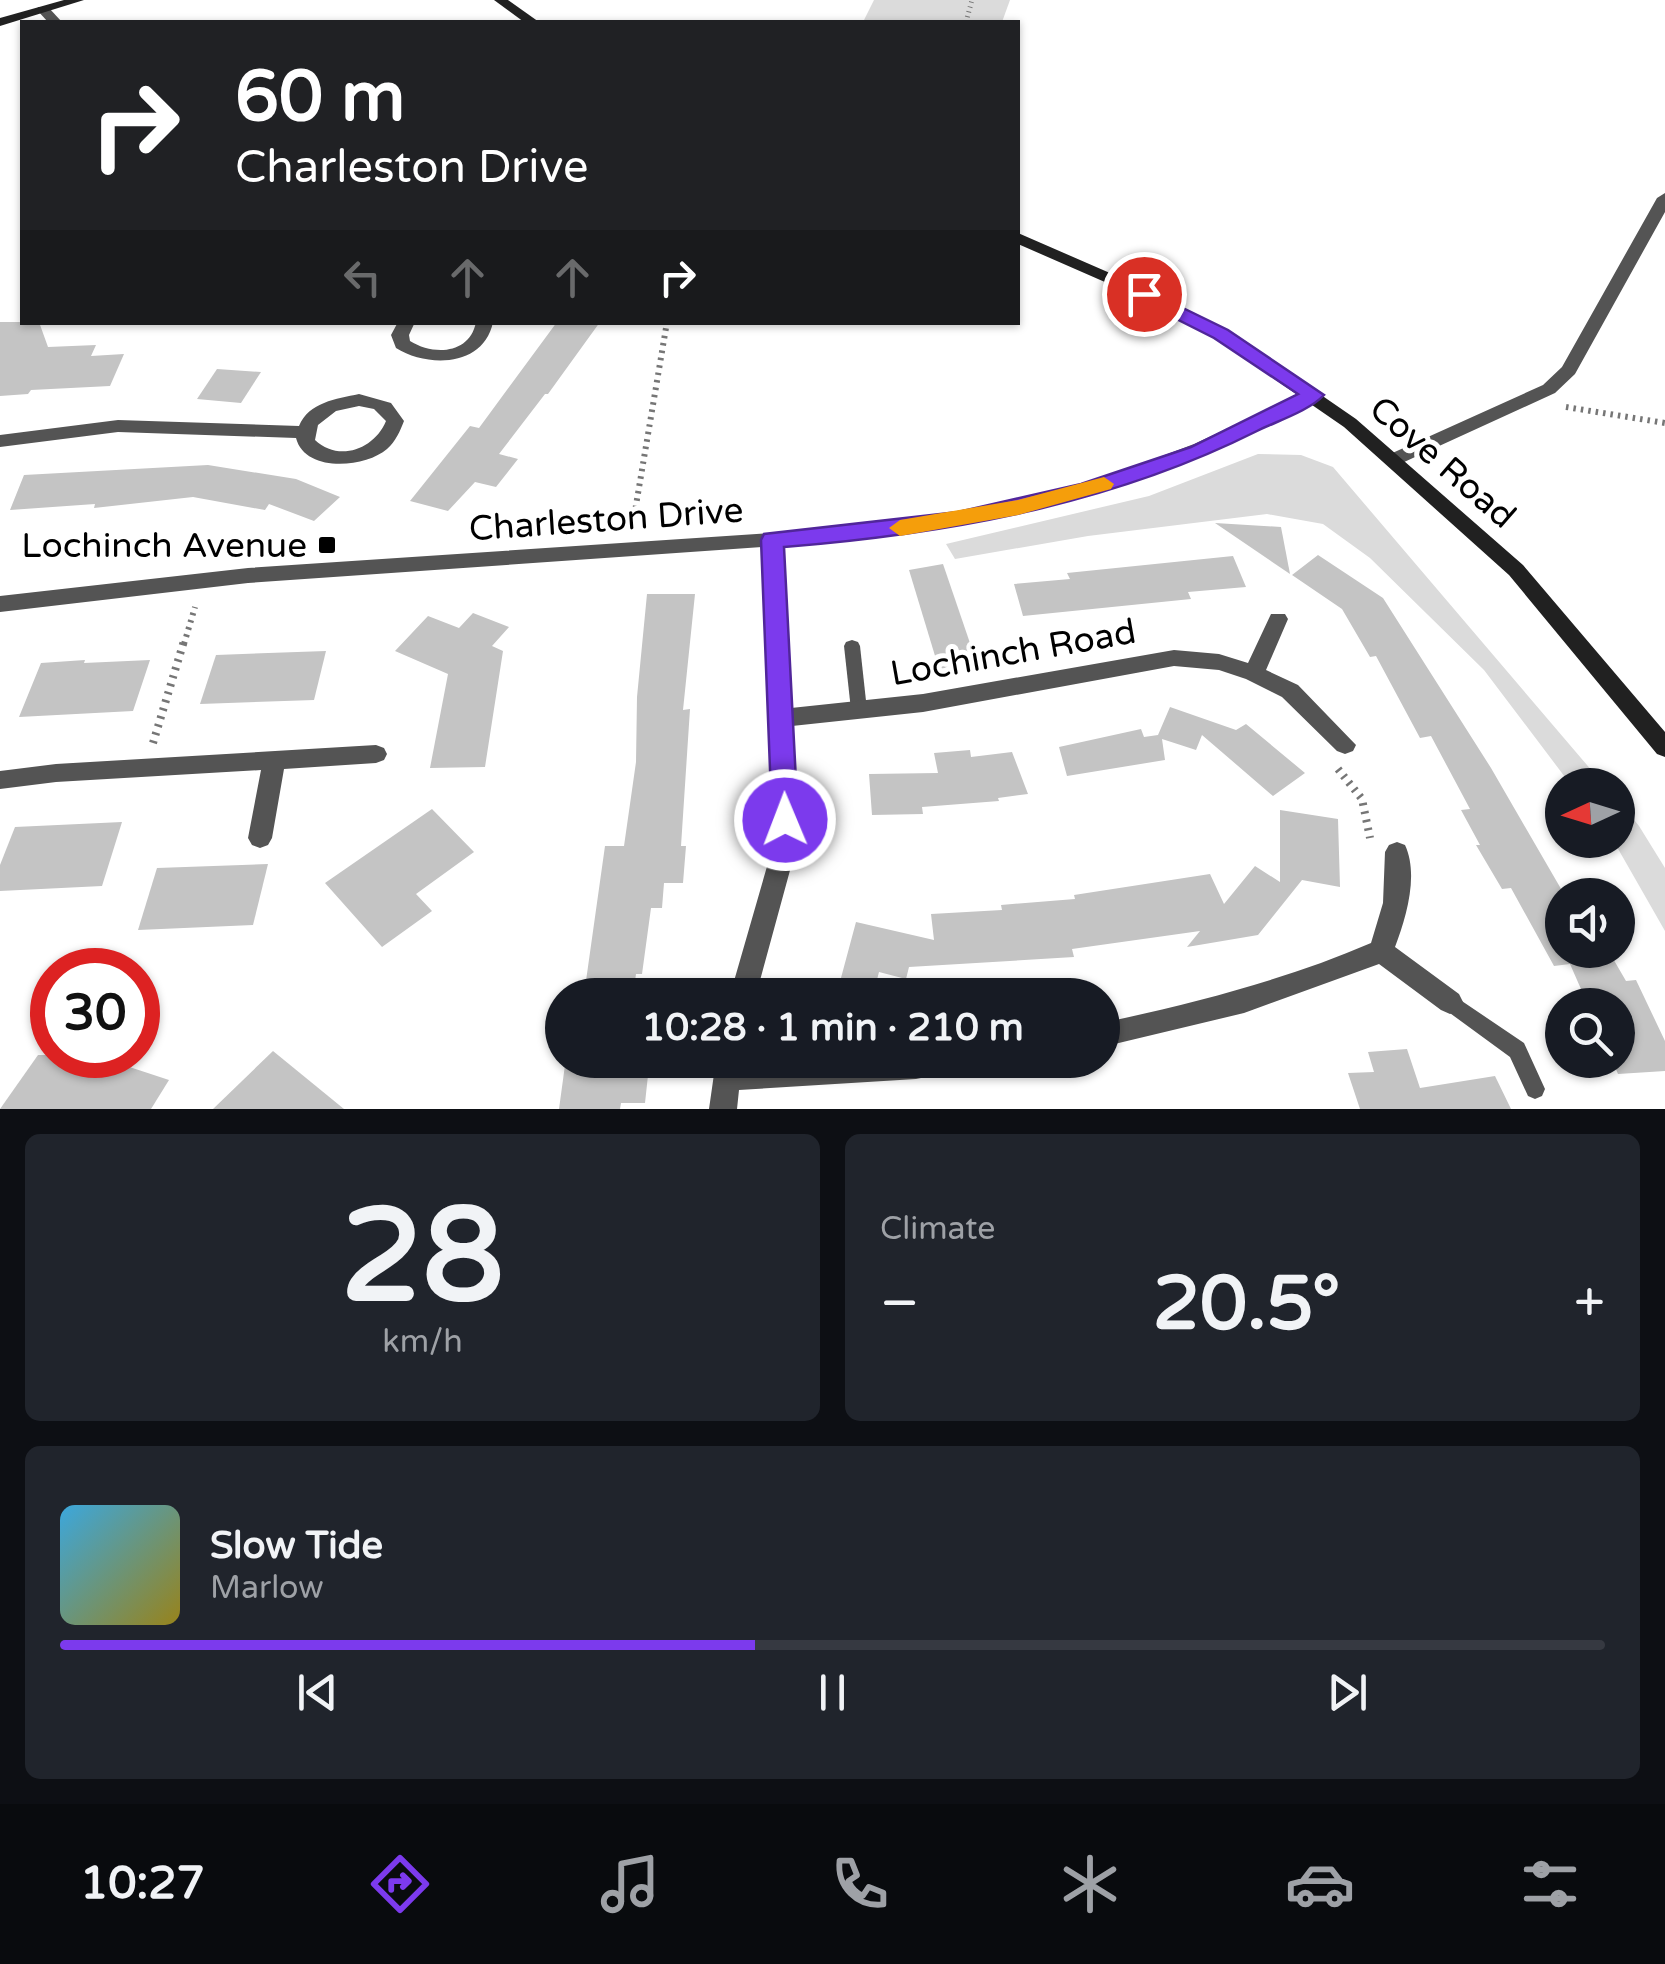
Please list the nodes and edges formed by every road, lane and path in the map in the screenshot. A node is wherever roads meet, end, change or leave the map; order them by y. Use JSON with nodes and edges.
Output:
{"nodes":[{"id":1,"x":78,"y":0,"type":"edge"},
{"id":2,"x":500,"y":0,"type":"edge"},
{"id":3,"x":42,"y":10,"type":"junction"},
{"id":4,"x":52,"y":20,"type":"edge"},
{"id":5,"x":529,"y":20,"type":"edge"},
{"id":6,"x":0,"y":22,"type":"edge"},
{"id":7,"x":1665,"y":198,"type":"edge"},
{"id":8,"x":1020,"y":239,"type":"edge"},
{"id":9,"x":405,"y":325,"type":"edge"},
{"id":10,"x":485,"y":325,"type":"edge"},
{"id":11,"x":667,"y":325,"type":"edge"},
{"id":12,"x":1314,"y":395,"type":"junction"},
{"id":13,"x":1526,"y":400,"type":"junction"},
{"id":14,"x":1665,"y":423,"type":"edge"},
{"id":15,"x":304,"y":432,"type":"junction"},
{"id":16,"x":0,"y":441,"type":"edge"},
{"id":17,"x":1395,"y":459,"type":"junction"},
{"id":18,"x":632,"y":535,"type":"dead end"},
{"id":19,"x":772,"y":540,"type":"junction"},
{"id":20,"x":197,"y":600,"type":"dead end"},
{"id":21,"x":0,"y":604,"type":"edge"},
{"id":22,"x":1278,"y":619,"type":"dead end"},
{"id":23,"x":852,"y":646,"type":"dead end"},
{"id":24,"x":1254,"y":673,"type":"junction"},
{"id":25,"x":859,"y":710,"type":"junction"},
{"id":26,"x":782,"y":718,"type":"junction"},
{"id":27,"x":1665,"y":748,"type":"edge"},
{"id":28,"x":151,"y":749,"type":"dead end"},
{"id":29,"x":1335,"y":749,"type":"joint"},
{"id":30,"x":376,"y":754,"type":"dead end"},
{"id":31,"x":274,"y":762,"type":"junction"},
{"id":32,"x":0,"y":780,"type":"edge"},
{"id":33,"x":260,"y":838,"type":"dead end"},
{"id":34,"x":1385,"y":850,"type":"joint"},
{"id":35,"x":1381,"y":951,"type":"junction"},
{"id":36,"x":748,"y":978,"type":"edge"},
{"id":37,"x":1450,"y":1002,"type":"joint"},
{"id":38,"x":1120,"y":1032,"type":"edge"},
{"id":39,"x":726,"y":1078,"type":"edge"},
{"id":40,"x":1535,"y":1090,"type":"dead end"},
{"id":41,"x":723,"y":1109,"type":"edge"}],
"edges":[{"from":1,"to":3,"type":"street"},
{"from":2,"to":5,"type":"street"},
{"from":3,"to":4,"type":"street"},
{"from":3,"to":6,"type":"street"},
{"from":7,"to":13,"type":"street"},
{"from":8,"to":12,"type":"street","name":"Cove Road"},
{"from":9,"to":10,"type":"street"},
{"from":11,"to":18,"type":"path"},
{"from":12,"to":17,"type":"street","name":"Cove Road"},
{"from":12,"to":19,"type":"street","name":"Charleston Drive"},
{"from":13,"to":14,"type":"path"},
{"from":13,"to":17,"type":"street"},
{"from":15,"to":15,"type":"street"},
{"from":15,"to":16,"type":"street"},
{"from":17,"to":27,"type":"street","name":"Cove Road"},
{"from":19,"to":21,"type":"street","name":"Charleston Drive"},
{"from":19,"to":26,"type":"street"},
{"from":20,"to":28,"type":"path"},
{"from":22,"to":24,"type":"street"},
{"from":23,"to":25,"type":"lane"},
{"from":24,"to":25,"type":"street","name":"Lochinch Road"},
{"from":24,"to":29,"type":"street","name":"Lochinch Road"},
{"from":25,"to":26,"type":"street","name":"Lochinch Road"},
{"from":26,"to":36,"type":"street"},
{"from":29,"to":34,"type":"path"},
{"from":30,"to":31,"type":"street"},
{"from":31,"to":32,"type":"street"},
{"from":31,"to":33,"type":"street"},
{"from":34,"to":35,"type":"street"},
{"from":35,"to":37,"type":"street"},
{"from":35,"to":38,"type":"street"},
{"from":37,"to":40,"type":"lane"},
{"from":39,"to":41,"type":"street"}]}
